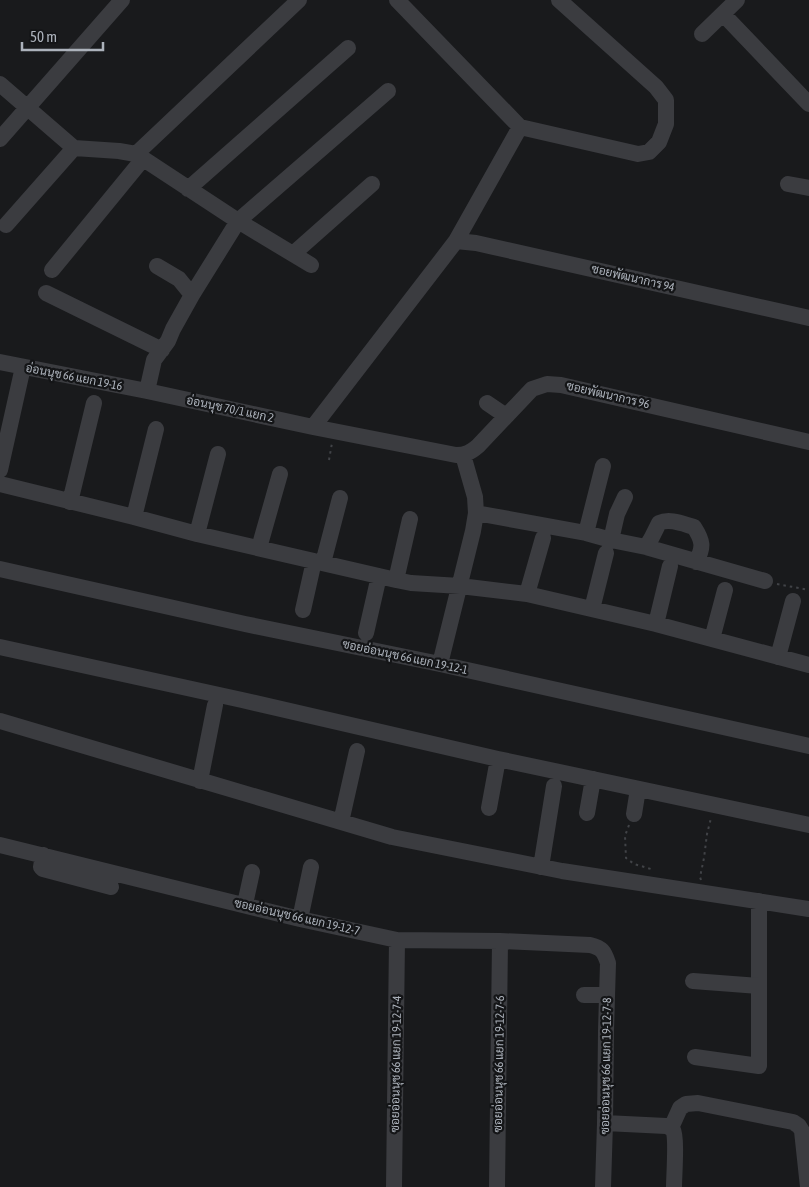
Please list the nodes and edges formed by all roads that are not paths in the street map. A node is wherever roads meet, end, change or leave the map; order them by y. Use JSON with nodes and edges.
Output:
{"nodes":[{"id":1,"x":122,"y":0,"type":"edge"},
{"id":2,"x":299,"y":0,"type":"edge"},
{"id":3,"x":397,"y":0,"type":"edge"},
{"id":4,"x":559,"y":0,"type":"edge"},
{"id":5,"x":737,"y":0,"type":"edge"},
{"id":6,"x":723,"y":14,"type":"junction"},
{"id":7,"x":702,"y":34,"type":"dead end"},
{"id":8,"x":348,"y":48,"type":"dead end"},
{"id":9,"x":0,"y":84,"type":"edge"},
{"id":10,"x":388,"y":91,"type":"dead end"},
{"id":11,"x":809,"y":104,"type":"edge"},
{"id":12,"x":27,"y":108,"type":"junction"},
{"id":13,"x":520,"y":127,"type":"junction"},
{"id":14,"x":0,"y":139,"type":"edge"},
{"id":15,"x":74,"y":148,"type":"junction"},
{"id":16,"x":140,"y":157,"type":"junction"},
{"id":17,"x":372,"y":184,"type":"dead end"},
{"id":18,"x":788,"y":184,"type":"dead end"},
{"id":19,"x":809,"y":188,"type":"edge"},
{"id":20,"x":188,"y":189,"type":"junction"},
{"id":21,"x":238,"y":221,"type":"junction"},
{"id":22,"x":6,"y":226,"type":"dead end"},
{"id":23,"x":456,"y":241,"type":"junction"},
{"id":24,"x":293,"y":254,"type":"junction"},
{"id":25,"x":311,"y":265,"type":"dead end"},
{"id":26,"x":157,"y":266,"type":"dead end"},
{"id":27,"x":52,"y":270,"type":"dead end"},
{"id":28,"x":46,"y":293,"type":"dead end"},
{"id":29,"x":192,"y":295,"type":"junction"},
{"id":30,"x":809,"y":318,"type":"edge"},
{"id":31,"x":162,"y":350,"type":"junction"},
{"id":32,"x":0,"y":362,"type":"edge"},
{"id":33,"x":23,"y":367,"type":"junction"},
{"id":34,"x":147,"y":391,"type":"junction"},
{"id":35,"x":487,"y":402,"type":"dead end"},
{"id":36,"x":94,"y":403,"type":"dead end"},
{"id":37,"x":506,"y":416,"type":"junction"},
{"id":38,"x":313,"y":427,"type":"junction"},
{"id":39,"x":156,"y":429,"type":"dead end"},
{"id":40,"x":809,"y":442,"type":"edge"},
{"id":41,"x":218,"y":454,"type":"dead end"},
{"id":42,"x":463,"y":455,"type":"junction"},
{"id":43,"x":603,"y":466,"type":"dead end"},
{"id":44,"x":0,"y":470,"type":"edge"},
{"id":45,"x":280,"y":474,"type":"dead end"},
{"id":46,"x":0,"y":484,"type":"edge"},
{"id":47,"x":625,"y":497,"type":"dead end"},
{"id":48,"x":340,"y":498,"type":"dead end"},
{"id":49,"x":70,"y":502,"type":"junction"},
{"id":50,"x":476,"y":513,"type":"junction"},
{"id":51,"x":134,"y":517,"type":"junction"},
{"id":52,"x":410,"y":519,"type":"dead end"},
{"id":53,"x":586,"y":533,"type":"junction"},
{"id":54,"x":198,"y":534,"type":"junction"},
{"id":55,"x":543,"y":538,"type":"dead end"},
{"id":56,"x":608,"y":546,"type":"junction"},
{"id":57,"x":646,"y":547,"type":"junction"},
{"id":58,"x":259,"y":548,"type":"junction"},
{"id":59,"x":318,"y":562,"type":"junction"},
{"id":60,"x":696,"y":562,"type":"junction"},
{"id":61,"x":670,"y":566,"type":"dead end"},
{"id":62,"x":0,"y":569,"type":"edge"},
{"id":63,"x":379,"y":576,"type":"junction"},
{"id":64,"x":396,"y":580,"type":"junction"},
{"id":65,"x":765,"y":581,"type":"road end"},
{"id":66,"x":460,"y":586,"type":"junction"},
{"id":67,"x":725,"y":590,"type":"dead end"},
{"id":68,"x":527,"y":594,"type":"junction"},
{"id":69,"x":793,"y":601,"type":"dead end"},
{"id":70,"x":592,"y":609,"type":"junction"},
{"id":71,"x":303,"y":610,"type":"dead end"},
{"id":72,"x":656,"y":624,"type":"junction"},
{"id":73,"x":366,"y":633,"type":"dead end"},
{"id":74,"x":712,"y":639,"type":"junction"},
{"id":75,"x":0,"y":647,"type":"edge"},
{"id":76,"x":778,"y":657,"type":"junction"},
{"id":77,"x":440,"y":664,"type":"junction"},
{"id":78,"x":809,"y":665,"type":"edge"},
{"id":79,"x":215,"y":705,"type":"dead end"},
{"id":80,"x":0,"y":721,"type":"edge"},
{"id":81,"x":809,"y":746,"type":"edge"},
{"id":82,"x":358,"y":751,"type":"dead end"},
{"id":83,"x":498,"y":759,"type":"junction"},
{"id":84,"x":593,"y":779,"type":"junction"},
{"id":85,"x":200,"y":781,"type":"junction"},
{"id":86,"x":554,"y":786,"type":"dead end"},
{"id":87,"x":638,"y":788,"type":"junction"},
{"id":88,"x":488,"y":808,"type":"dead end"},
{"id":89,"x":587,"y":813,"type":"dead end"},
{"id":90,"x":634,"y":814,"type":"road end"},
{"id":91,"x":341,"y":822,"type":"junction"},
{"id":92,"x":809,"y":825,"type":"edge"},
{"id":93,"x":0,"y":845,"type":"edge"},
{"id":94,"x":43,"y":855,"type":"junction"},
{"id":95,"x":311,"y":867,"type":"dead end"},
{"id":96,"x":541,"y":867,"type":"junction"},
{"id":97,"x":252,"y":872,"type":"dead end"},
{"id":98,"x":111,"y":887,"type":"dead end"},
{"id":99,"x":759,"y":901,"type":"junction"},
{"id":100,"x":245,"y":904,"type":"junction"},
{"id":101,"x":809,"y":909,"type":"edge"},
{"id":102,"x":300,"y":919,"type":"junction"},
{"id":103,"x":397,"y":940,"type":"junction"},
{"id":104,"x":500,"y":941,"type":"junction"},
{"id":105,"x":599,"y":948,"type":"joint"},
{"id":106,"x":693,"y":981,"type":"dead end"},
{"id":107,"x":759,"y":986,"type":"junction"},
{"id":108,"x":584,"y":995,"type":"dead end"},
{"id":109,"x":607,"y":995,"type":"junction"},
{"id":110,"x":695,"y":1057,"type":"dead end"},
{"id":111,"x":605,"y":1123,"type":"junction"},
{"id":112,"x":671,"y":1128,"type":"junction"},
{"id":113,"x":394,"y":1187,"type":"edge"},
{"id":114,"x":497,"y":1187,"type":"edge"},
{"id":115,"x":603,"y":1187,"type":"edge"},
{"id":116,"x":674,"y":1187,"type":"edge"},
{"id":117,"x":808,"y":1187,"type":"edge"}],
"edges":[{"from":1,"to":12,"type":"street"},
{"from":2,"to":16,"type":"street"},
{"from":3,"to":13,"type":"street"},
{"from":4,"to":13,"type":"street"},
{"from":5,"to":6,"type":"street"},
{"from":6,"to":7,"type":"street"},
{"from":6,"to":11,"type":"street"},
{"from":8,"to":20,"type":"street"},
{"from":9,"to":12,"type":"street"},
{"from":10,"to":21,"type":"street"},
{"from":12,"to":14,"type":"street"},
{"from":12,"to":15,"type":"street"},
{"from":13,"to":23,"type":"street"},
{"from":15,"to":16,"type":"street"},
{"from":15,"to":22,"type":"street"},
{"from":16,"to":20,"type":"street"},
{"from":16,"to":27,"type":"street"},
{"from":17,"to":24,"type":"street"},
{"from":18,"to":19,"type":"street"},
{"from":20,"to":21,"type":"street"},
{"from":21,"to":24,"type":"street"},
{"from":21,"to":29,"type":"street"},
{"from":23,"to":30,"type":"street","name":"ซอยพัฒนาการ 94"},
{"from":23,"to":38,"type":"street"},
{"from":24,"to":25,"type":"street"},
{"from":26,"to":29,"type":"street"},
{"from":28,"to":31,"type":"street"},
{"from":29,"to":31,"type":"street"},
{"from":31,"to":34,"type":"street"},
{"from":32,"to":33,"type":"street","name":"อ่อนนุช 66 แยก 19-16"},
{"from":33,"to":34,"type":"street","name":"อ่อนนุช 66 แยก 19-16"},
{"from":33,"to":44,"type":"street"},
{"from":34,"to":38,"type":"street","name":"อ่อนนุช 70/1 แยก 2"},
{"from":35,"to":37,"type":"street"},
{"from":36,"to":49,"type":"street"},
{"from":37,"to":40,"type":"street","name":"ซอยพัฒนาการ 96"},
{"from":37,"to":42,"type":"street","name":"ซอยพัฒนาการ 96"},
{"from":38,"to":42,"type":"street"},
{"from":39,"to":51,"type":"street"},
{"from":41,"to":54,"type":"street"},
{"from":42,"to":50,"type":"street"},
{"from":43,"to":53,"type":"street"},
{"from":45,"to":58,"type":"street"},
{"from":46,"to":49,"type":"street"},
{"from":47,"to":56,"type":"street"},
{"from":48,"to":59,"type":"street"},
{"from":49,"to":51,"type":"street"},
{"from":50,"to":53,"type":"street"},
{"from":50,"to":66,"type":"street"},
{"from":51,"to":54,"type":"street"},
{"from":52,"to":64,"type":"street"},
{"from":53,"to":56,"type":"street"},
{"from":54,"to":58,"type":"street"},
{"from":55,"to":68,"type":"street"},
{"from":56,"to":57,"type":"street"},
{"from":56,"to":70,"type":"street"},
{"from":57,"to":60,"type":"street"},
{"from":57,"to":60,"type":"street"},
{"from":58,"to":59,"type":"street"},
{"from":59,"to":63,"type":"street"},
{"from":59,"to":71,"type":"street"},
{"from":60,"to":65,"type":"street"},
{"from":61,"to":72,"type":"street"},
{"from":62,"to":77,"type":"street","name":"ซอยอ่อนนุช 66 แยก 19-12-1"},
{"from":63,"to":64,"type":"street"},
{"from":63,"to":73,"type":"street"},
{"from":64,"to":66,"type":"street"},
{"from":66,"to":68,"type":"street"},
{"from":66,"to":77,"type":"street"},
{"from":67,"to":74,"type":"street"},
{"from":68,"to":70,"type":"street"},
{"from":69,"to":76,"type":"street"},
{"from":70,"to":72,"type":"street"},
{"from":72,"to":74,"type":"street"},
{"from":74,"to":76,"type":"street"},
{"from":75,"to":83,"type":"street"},
{"from":76,"to":78,"type":"street"},
{"from":77,"to":81,"type":"street","name":"ซอยอ่อนนุช 66 แยก 19-12-1"},
{"from":79,"to":85,"type":"street"},
{"from":80,"to":85,"type":"street"},
{"from":82,"to":91,"type":"street"},
{"from":83,"to":84,"type":"street"},
{"from":83,"to":88,"type":"street"},
{"from":84,"to":87,"type":"street"},
{"from":84,"to":89,"type":"street"},
{"from":85,"to":91,"type":"street"},
{"from":86,"to":96,"type":"street"},
{"from":87,"to":90,"type":"street"},
{"from":87,"to":92,"type":"street"},
{"from":91,"to":96,"type":"street"},
{"from":93,"to":94,"type":"street","name":"ซอยอ่อนนุช 66 แยก 19-12-7"},
{"from":94,"to":98,"type":"street"},
{"from":94,"to":100,"type":"street","name":"ซอยอ่อนนุช 66 แยก 19-12-7"},
{"from":95,"to":102,"type":"street"},
{"from":96,"to":99,"type":"street"},
{"from":97,"to":100,"type":"street"},
{"from":99,"to":101,"type":"street"},
{"from":99,"to":107,"type":"street"},
{"from":100,"to":102,"type":"street","name":"ซอยอ่อนนุช 66 แยก 19-12-7"},
{"from":102,"to":103,"type":"street","name":"ซอยอ่อนนุช 66 แยก 19-12-7"},
{"from":103,"to":104,"type":"street","name":"ซอยอ่อนนุช 66 แยก 19-12-7"},
{"from":103,"to":113,"type":"street","name":"ซอยอ่อนนุช 66 แยก 19-12-7-4"},
{"from":104,"to":105,"type":"street","name":"ซอยอ่อนนุช 66 แยก 19-12-7"},
{"from":104,"to":114,"type":"street","name":"ซอยอ่อนนุช 66 แยก 19-12-7-6"},
{"from":105,"to":109,"type":"street","name":"ซอยอ่อนนุช 66 แยก 19-12-7-8"},
{"from":106,"to":107,"type":"street"},
{"from":107,"to":110,"type":"street"},
{"from":108,"to":109,"type":"street"},
{"from":109,"to":111,"type":"street","name":"ซอยอ่อนนุช 66 แยก 19-12-7-8"},
{"from":111,"to":112,"type":"street"},
{"from":111,"to":115,"type":"street","name":"ซอยอ่อนนุช 66 แยก 19-12-7-8"},
{"from":112,"to":116,"type":"street"},
{"from":112,"to":117,"type":"street"}]}
